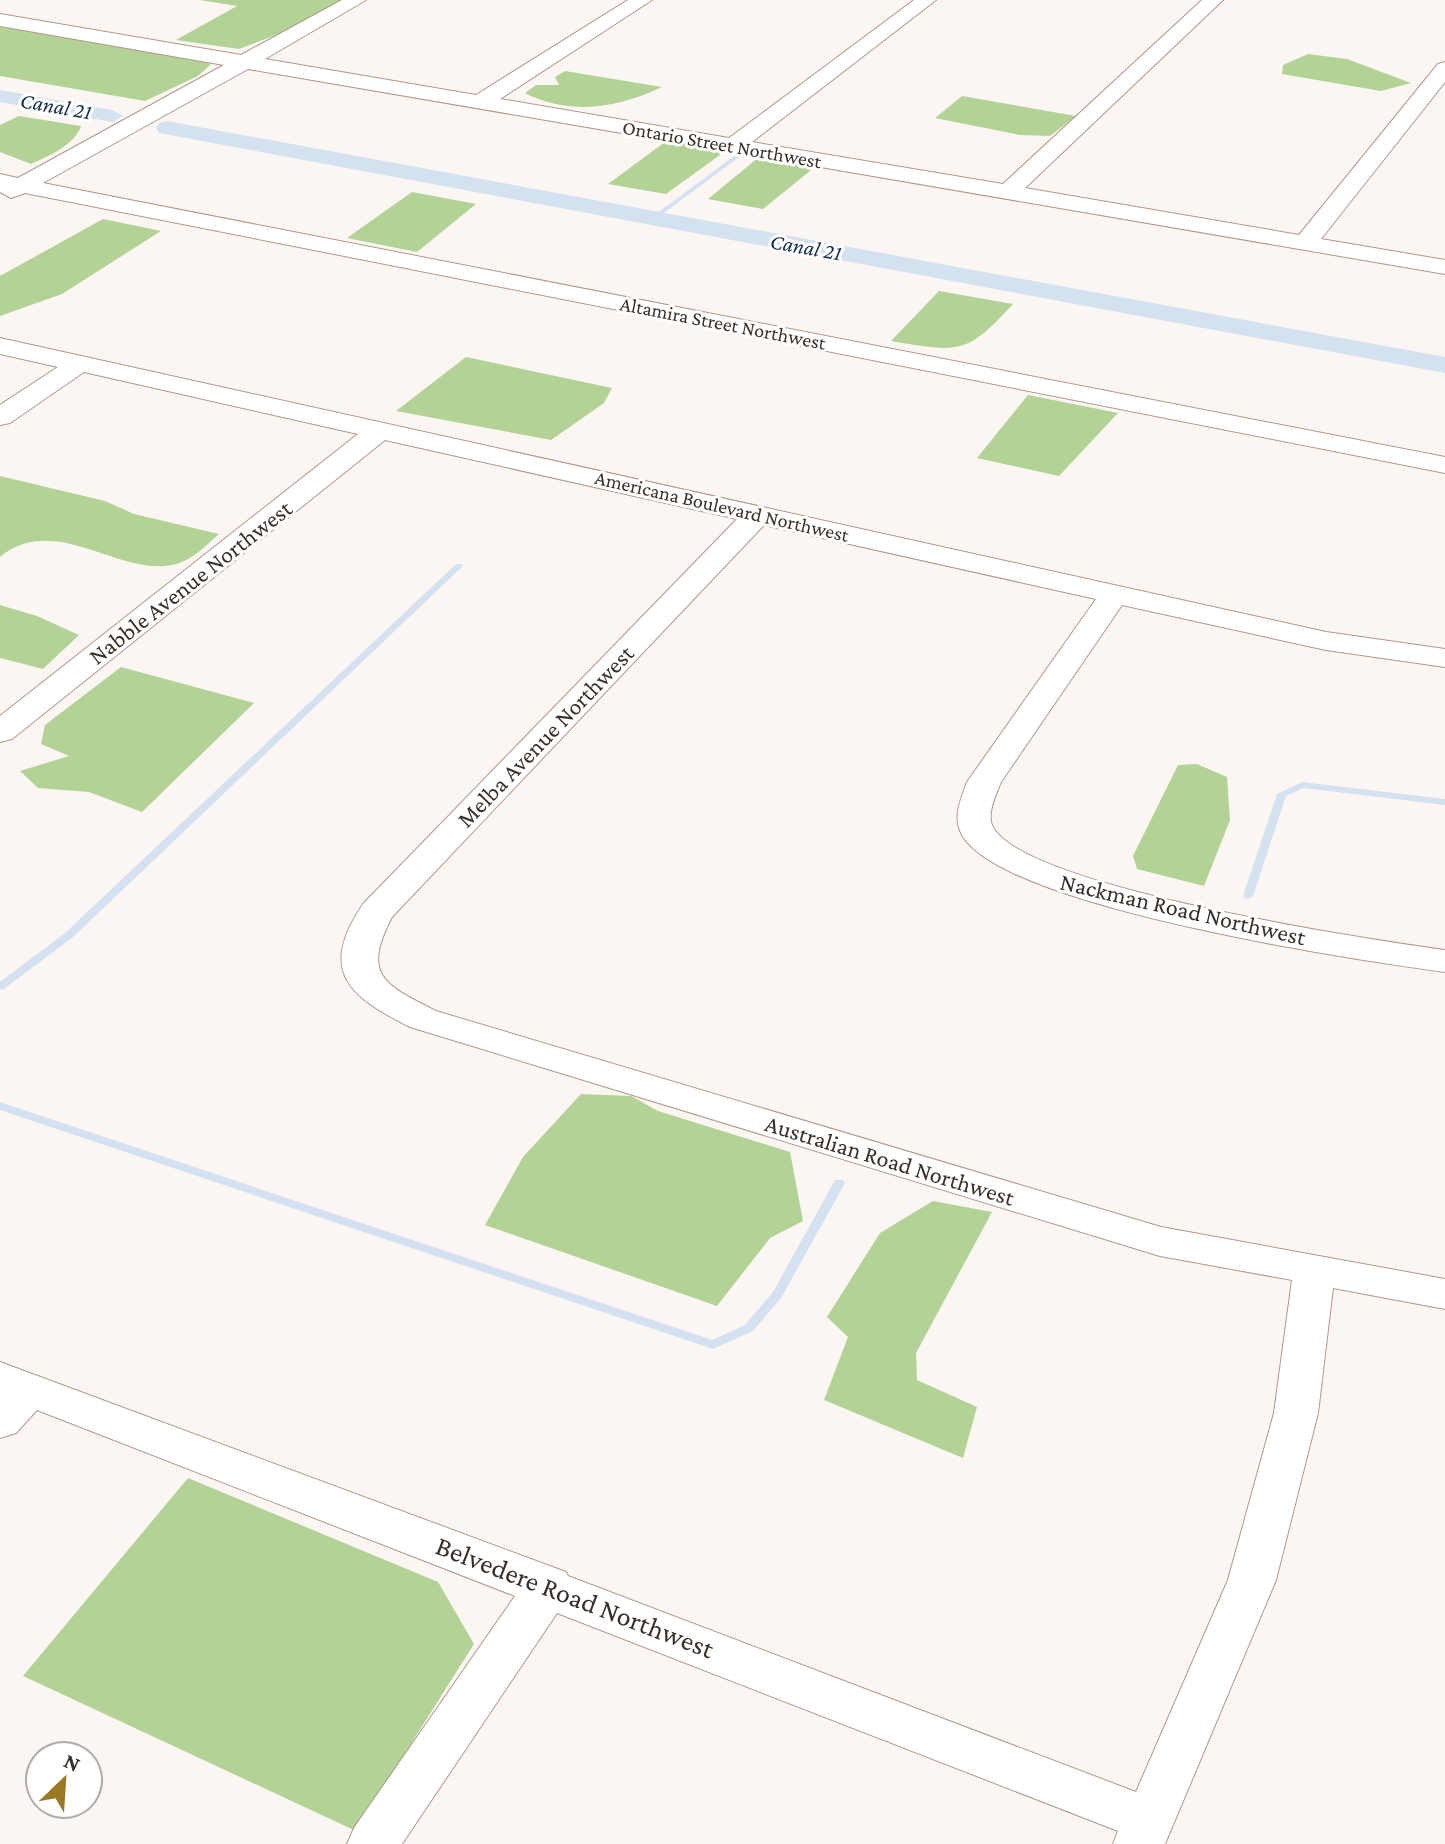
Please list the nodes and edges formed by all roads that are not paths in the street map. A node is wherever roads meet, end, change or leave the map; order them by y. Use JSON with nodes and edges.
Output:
{"nodes":[{"id":1,"x":356,"y":0,"type":"edge"},
{"id":2,"x":642,"y":0,"type":"edge"},
{"id":3,"x":926,"y":0,"type":"edge"},
{"id":4,"x":1213,"y":0,"type":"edge"},
{"id":5,"x":0,"y":20,"type":"edge"},
{"id":6,"x":243,"y":62,"type":"junction"},
{"id":7,"x":1445,"y":68,"type":"edge"},
{"id":8,"x":480,"y":102,"type":"junction"},
{"id":9,"x":732,"y":146,"type":"junction"},
{"id":10,"x":7,"y":188,"type":"edge"},
{"id":11,"x":1009,"y":191,"type":"junction"},
{"id":12,"x":1305,"y":243,"type":"junction"},
{"id":13,"x":1445,"y":267,"type":"edge"},
{"id":14,"x":0,"y":346,"type":"edge"},
{"id":15,"x":79,"y":364,"type":"junction"},
{"id":16,"x":0,"y":417,"type":"edge"},
{"id":17,"x":379,"y":431,"type":"junction"},
{"id":18,"x":1445,"y":465,"type":"edge"},
{"id":19,"x":758,"y":514,"type":"junction"},
{"id":20,"x":1114,"y":594,"type":"junction"},
{"id":21,"x":1445,"y":658,"type":"edge"},
{"id":22,"x":0,"y":732,"type":"edge"},
{"id":23,"x":1445,"y":961,"type":"edge"},
{"id":24,"x":359,"y":971,"type":"joint"},
{"id":25,"x":1314,"y":1272,"type":"junction"},
{"id":26,"x":1445,"y":1294,"type":"edge"},
{"id":27,"x":10,"y":1395,"type":"edge"},
{"id":28,"x":549,"y":1586,"type":"junction"},
{"id":29,"x":1144,"y":1832,"type":"edge"},
{"id":30,"x":373,"y":1844,"type":"edge"}],
"edges":[{"from":1,"to":6,"type":"street"},
{"from":2,"to":8,"type":"street"},
{"from":3,"to":9,"type":"street"},
{"from":4,"to":11,"type":"street"},
{"from":5,"to":6,"type":"street","name":"Ontario Street Northwest"},
{"from":6,"to":8,"type":"street","name":"Ontario Street Northwest"},
{"from":6,"to":10,"type":"street"},
{"from":7,"to":12,"type":"street"},
{"from":8,"to":9,"type":"street","name":"Ontario Street Northwest"},
{"from":9,"to":11,"type":"street","name":"Ontario Street Northwest"},
{"from":10,"to":18,"type":"street","name":"Altamira Street Northwest"},
{"from":11,"to":12,"type":"street","name":"Ontario Street Northwest"},
{"from":12,"to":13,"type":"street","name":"Ontario Street Northwest"},
{"from":14,"to":15,"type":"street","name":"Americana Boulevard Northwest"},
{"from":15,"to":16,"type":"street"},
{"from":15,"to":17,"type":"street","name":"Americana Boulevard Northwest"},
{"from":17,"to":19,"type":"street","name":"Americana Boulevard Northwest"},
{"from":17,"to":22,"type":"street","name":"Nabble Avenue Northwest"},
{"from":19,"to":20,"type":"street","name":"Americana Boulevard Northwest"},
{"from":19,"to":24,"type":"street","name":"Melba Avenue Northwest"},
{"from":20,"to":21,"type":"street","name":"Americana Boulevard Northwest"},
{"from":20,"to":23,"type":"street","name":"Nackman Road Northwest"},
{"from":24,"to":25,"type":"street","name":"Australian Road Northwest"},
{"from":25,"to":26,"type":"street","name":"Australian Road Northwest"},
{"from":25,"to":29,"type":"street"},
{"from":27,"to":28,"type":"street","name":"Belvedere Road Northwest"},
{"from":28,"to":29,"type":"street","name":"Belvedere Road Northwest"},
{"from":28,"to":30,"type":"street"}]}
